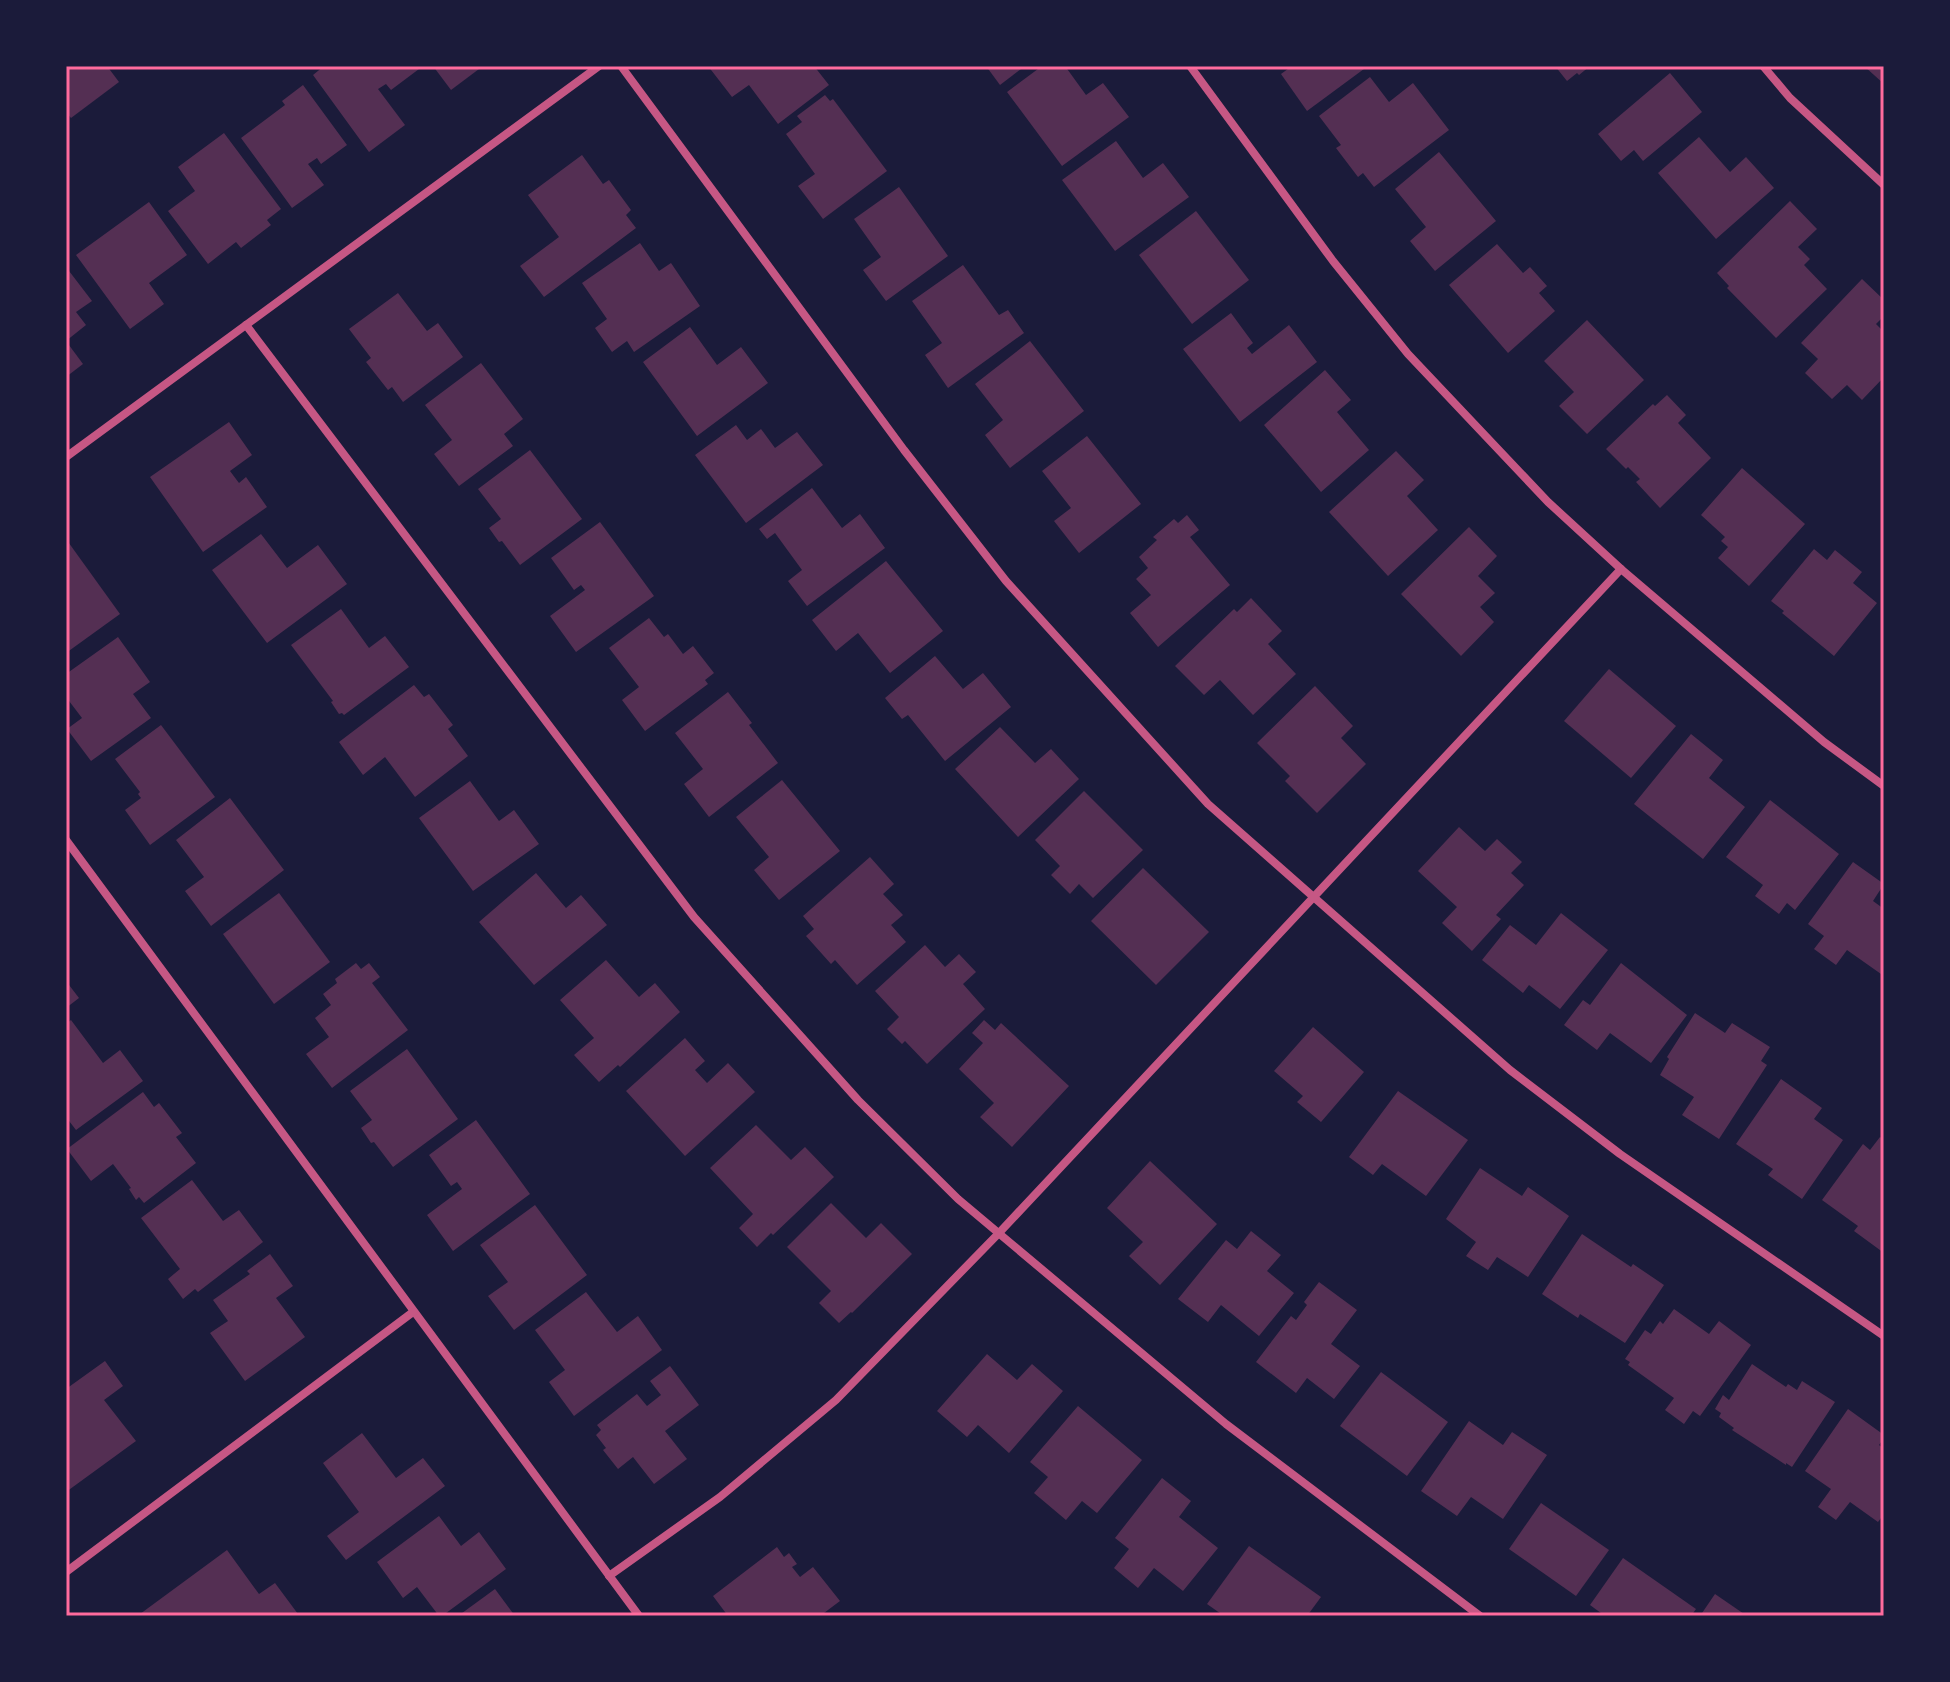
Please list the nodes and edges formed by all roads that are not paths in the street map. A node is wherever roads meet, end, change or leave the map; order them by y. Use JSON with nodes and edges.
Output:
{"nodes":[{"id":1,"x":599,"y":66,"type":"edge"},
{"id":2,"x":621,"y":66,"type":"edge"},
{"id":3,"x":1190,"y":66,"type":"edge"},
{"id":4,"x":1763,"y":66,"type":"edge"},
{"id":5,"x":1884,"y":185,"type":"edge"},
{"id":6,"x":246,"y":325,"type":"junction"},
{"id":7,"x":66,"y":457,"type":"edge"},
{"id":8,"x":1621,"y":569,"type":"junction"},
{"id":9,"x":1884,"y":786,"type":"edge"},
{"id":10,"x":66,"y":840,"type":"edge"},
{"id":11,"x":1312,"y":897,"type":"junction"},
{"id":12,"x":999,"y":1233,"type":"junction"},
{"id":13,"x":413,"y":1312,"type":"junction"},
{"id":14,"x":1884,"y":1336,"type":"edge"},
{"id":15,"x":66,"y":1572,"type":"edge"},
{"id":16,"x":609,"y":1576,"type":"junction"},
{"id":17,"x":639,"y":1616,"type":"edge"},
{"id":18,"x":1480,"y":1616,"type":"edge"}],
"edges":[{"from":1,"to":6,"type":"street"},
{"from":2,"to":11,"type":"street"},
{"from":3,"to":8,"type":"street"},
{"from":4,"to":5,"type":"street"},
{"from":6,"to":7,"type":"street"},
{"from":6,"to":12,"type":"street"},
{"from":8,"to":9,"type":"street"},
{"from":8,"to":11,"type":"street"},
{"from":10,"to":13,"type":"street"},
{"from":11,"to":12,"type":"street"},
{"from":11,"to":14,"type":"street"},
{"from":12,"to":16,"type":"street"},
{"from":12,"to":18,"type":"street"},
{"from":13,"to":15,"type":"street"},
{"from":13,"to":16,"type":"street"},
{"from":16,"to":17,"type":"street"}]}
